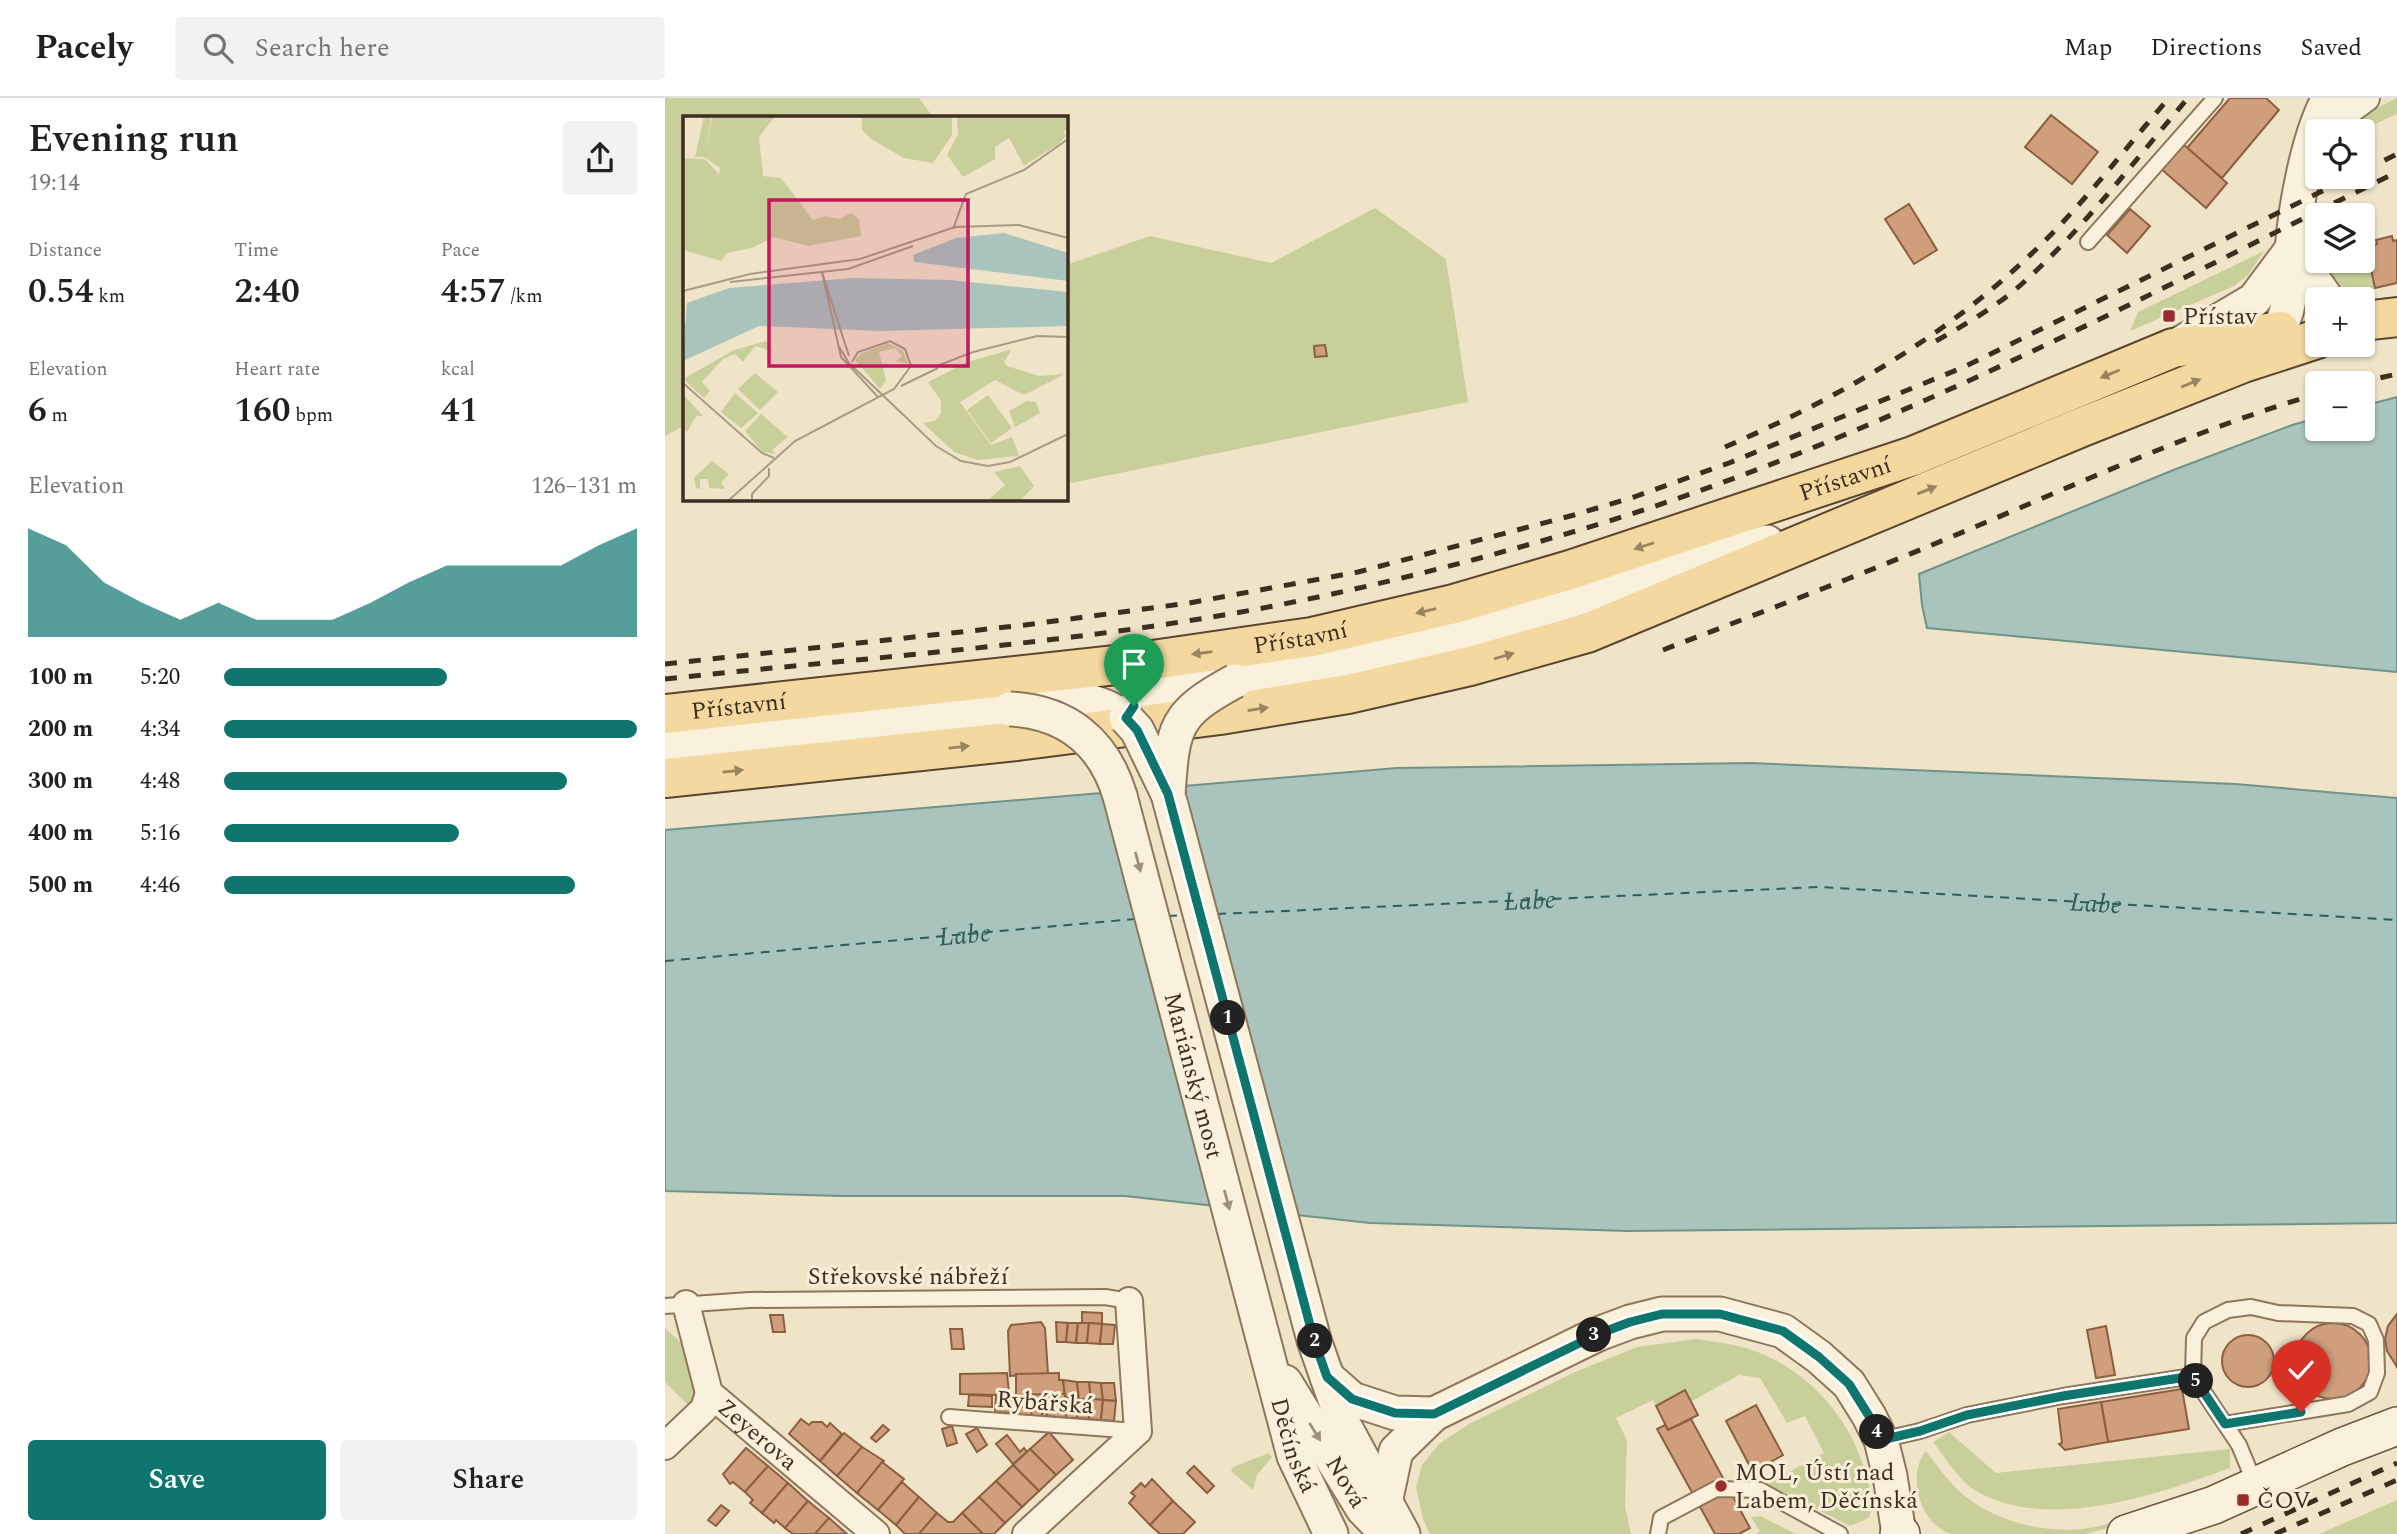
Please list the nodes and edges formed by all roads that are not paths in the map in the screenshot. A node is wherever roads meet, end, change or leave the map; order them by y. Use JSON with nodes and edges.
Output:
{"nodes":[{"id":1,"x":2215,"y":98,"type":"edge"},
{"id":2,"x":2329,"y":98,"type":"edge"},
{"id":3,"x":2366,"y":98,"type":"edge"},
{"id":4,"x":2322,"y":119,"type":"edge"},
{"id":5,"x":2338,"y":119,"type":"edge"},
{"id":6,"x":2305,"y":187,"type":"edge"},
{"id":7,"x":2088,"y":242,"type":"dead end"},
{"id":8,"x":2292,"y":249,"type":"junction"},
{"id":9,"x":2319,"y":287,"type":"edge"},
{"id":10,"x":2305,"y":328,"type":"edge"},
{"id":11,"x":2278,"y":331,"type":"junction"},
{"id":12,"x":2305,"y":342,"type":"edge"},
{"id":13,"x":2173,"y":348,"type":"junction"},
{"id":14,"x":2243,"y":363,"type":"junction"},
{"id":15,"x":1913,"y":456,"type":"junction"},
{"id":16,"x":1864,"y":516,"type":"junction"},
{"id":17,"x":1581,"y":598,"type":"junction"},
{"id":18,"x":1235,"y":681,"type":"junction"},
{"id":19,"x":1010,"y":709,"type":"junction"},
{"id":20,"x":665,"y":714,"type":"edge"},
{"id":21,"x":1126,"y":718,"type":"junction"},
{"id":22,"x":665,"y":745,"type":"edge"},
{"id":23,"x":665,"y":778,"type":"edge"},
{"id":24,"x":1168,"y":794,"type":"junction"},
{"id":25,"x":1120,"y":796,"type":"junction"},
{"id":26,"x":1129,"y":1301,"type":"joint"},
{"id":27,"x":675,"y":1305,"type":"edge"},
{"id":28,"x":1314,"y":1340,"type":"joint"},
{"id":29,"x":1267,"y":1353,"type":"junction"},
{"id":30,"x":2193,"y":1376,"type":"junction"},
{"id":31,"x":1327,"y":1377,"type":"junction"},
{"id":32,"x":709,"y":1393,"type":"junction"},
{"id":33,"x":1434,"y":1414,"type":"junction"},
{"id":34,"x":949,"y":1417,"type":"dead end"},
{"id":35,"x":2225,"y":1424,"type":"junction"},
{"id":36,"x":2397,"y":1426,"type":"edge"},
{"id":37,"x":1137,"y":1431,"type":"junction"},
{"id":38,"x":1881,"y":1440,"type":"junction"},
{"id":39,"x":665,"y":1446,"type":"edge"},
{"id":40,"x":2256,"y":1486,"type":"junction"},
{"id":41,"x":2214,"y":1505,"type":"junction"},
{"id":42,"x":1386,"y":1519,"type":"edge"},
{"id":43,"x":876,"y":1534,"type":"edge"},
{"id":44,"x":1026,"y":1534,"type":"edge"},
{"id":45,"x":1331,"y":1534,"type":"edge"},
{"id":46,"x":1403,"y":1534,"type":"edge"},
{"id":47,"x":1658,"y":1534,"type":"edge"},
{"id":48,"x":1840,"y":1534,"type":"edge"},
{"id":49,"x":1900,"y":1534,"type":"edge"},
{"id":50,"x":2126,"y":1534,"type":"edge"},
{"id":51,"x":2166,"y":1534,"type":"edge"}],
"edges":[{"from":1,"to":7,"type":"lane"},
{"from":2,"to":4,"type":"street"},
{"from":3,"to":5,"type":"street"},
{"from":6,"to":8,"type":"street"},
{"from":8,"to":9,"type":"street"},
{"from":8,"to":11,"type":"street"},
{"from":8,"to":13,"type":"street"},
{"from":10,"to":11,"type":"main road","name":"Přístavní"},
{"from":11,"to":13,"type":"main road","name":"Přístavní"},
{"from":11,"to":14,"type":"street"},
{"from":12,"to":14,"type":"main road","name":"Přístavní"},
{"from":13,"to":15,"type":"main road","name":"Přístavní","one_way":true},
{"from":16,"to":14,"type":"main road","name":"Přístavní","one_way":true},
{"from":15,"to":17,"type":"street","name":"Přístavní"},
{"from":15,"to":20,"type":"main road","name":"Přístavní","one_way":true},
{"from":16,"to":17,"type":"street","name":"Přístavní"},
{"from":23,"to":16,"type":"main road","name":"Přístavní","one_way":true},
{"from":17,"to":18,"type":"street","name":"Přístavní"},
{"from":18,"to":21,"type":"street"},
{"from":18,"to":24,"type":"street","name":"Mariánský most","bridge":true},
{"from":19,"to":21,"type":"street","bridge":true},
{"from":19,"to":22,"type":"street","name":"Přístavní"},
{"from":19,"to":25,"type":"street","name":"Mariánský most","bridge":true},
{"from":21,"to":24,"type":"street","name":"Mariánský most","bridge":true},
{"from":21,"to":25,"type":"street","name":"Mariánský most","bridge":true},
{"from":24,"to":28,"type":"street","name":"Mariánský most"},
{"from":25,"to":29,"type":"street","name":"Mariánský most","one_way":true},
{"from":26,"to":27,"type":"lane","name":"Střekovské nábřeží"},
{"from":26,"to":37,"type":"street"},
{"from":27,"to":32,"type":"street","name":"Zeyerova"},
{"from":28,"to":31,"type":"street","name":"Nová"},
{"from":29,"to":42,"type":"street","name":"Nová","one_way":true},
{"from":29,"to":45,"type":"street","name":"Děčínská"},
{"from":30,"to":35,"type":"lane"},
{"from":30,"to":35,"type":"lane"},
{"from":30,"to":38,"type":"lane"},
{"from":31,"to":33,"type":"street"},
{"from":31,"to":42,"type":"street","name":"Nová"},
{"from":32,"to":39,"type":"street"},
{"from":32,"to":43,"type":"street","name":"Zeyerova"},
{"from":33,"to":38,"type":"street"},
{"from":33,"to":42,"type":"street"},
{"from":34,"to":37,"type":"lane","name":"Rybářská"},
{"from":35,"to":40,"type":"lane"},
{"from":36,"to":40,"type":"main road"},
{"from":37,"to":44,"type":"street"},
{"from":38,"to":49,"type":"street"},
{"from":40,"to":41,"type":"main road"},
{"from":41,"to":50,"type":"main road"},
{"from":41,"to":51,"type":"main road"},
{"from":42,"to":46,"type":"street","name":"Nová"},
{"from":47,"to":48,"type":"lane"}]}
